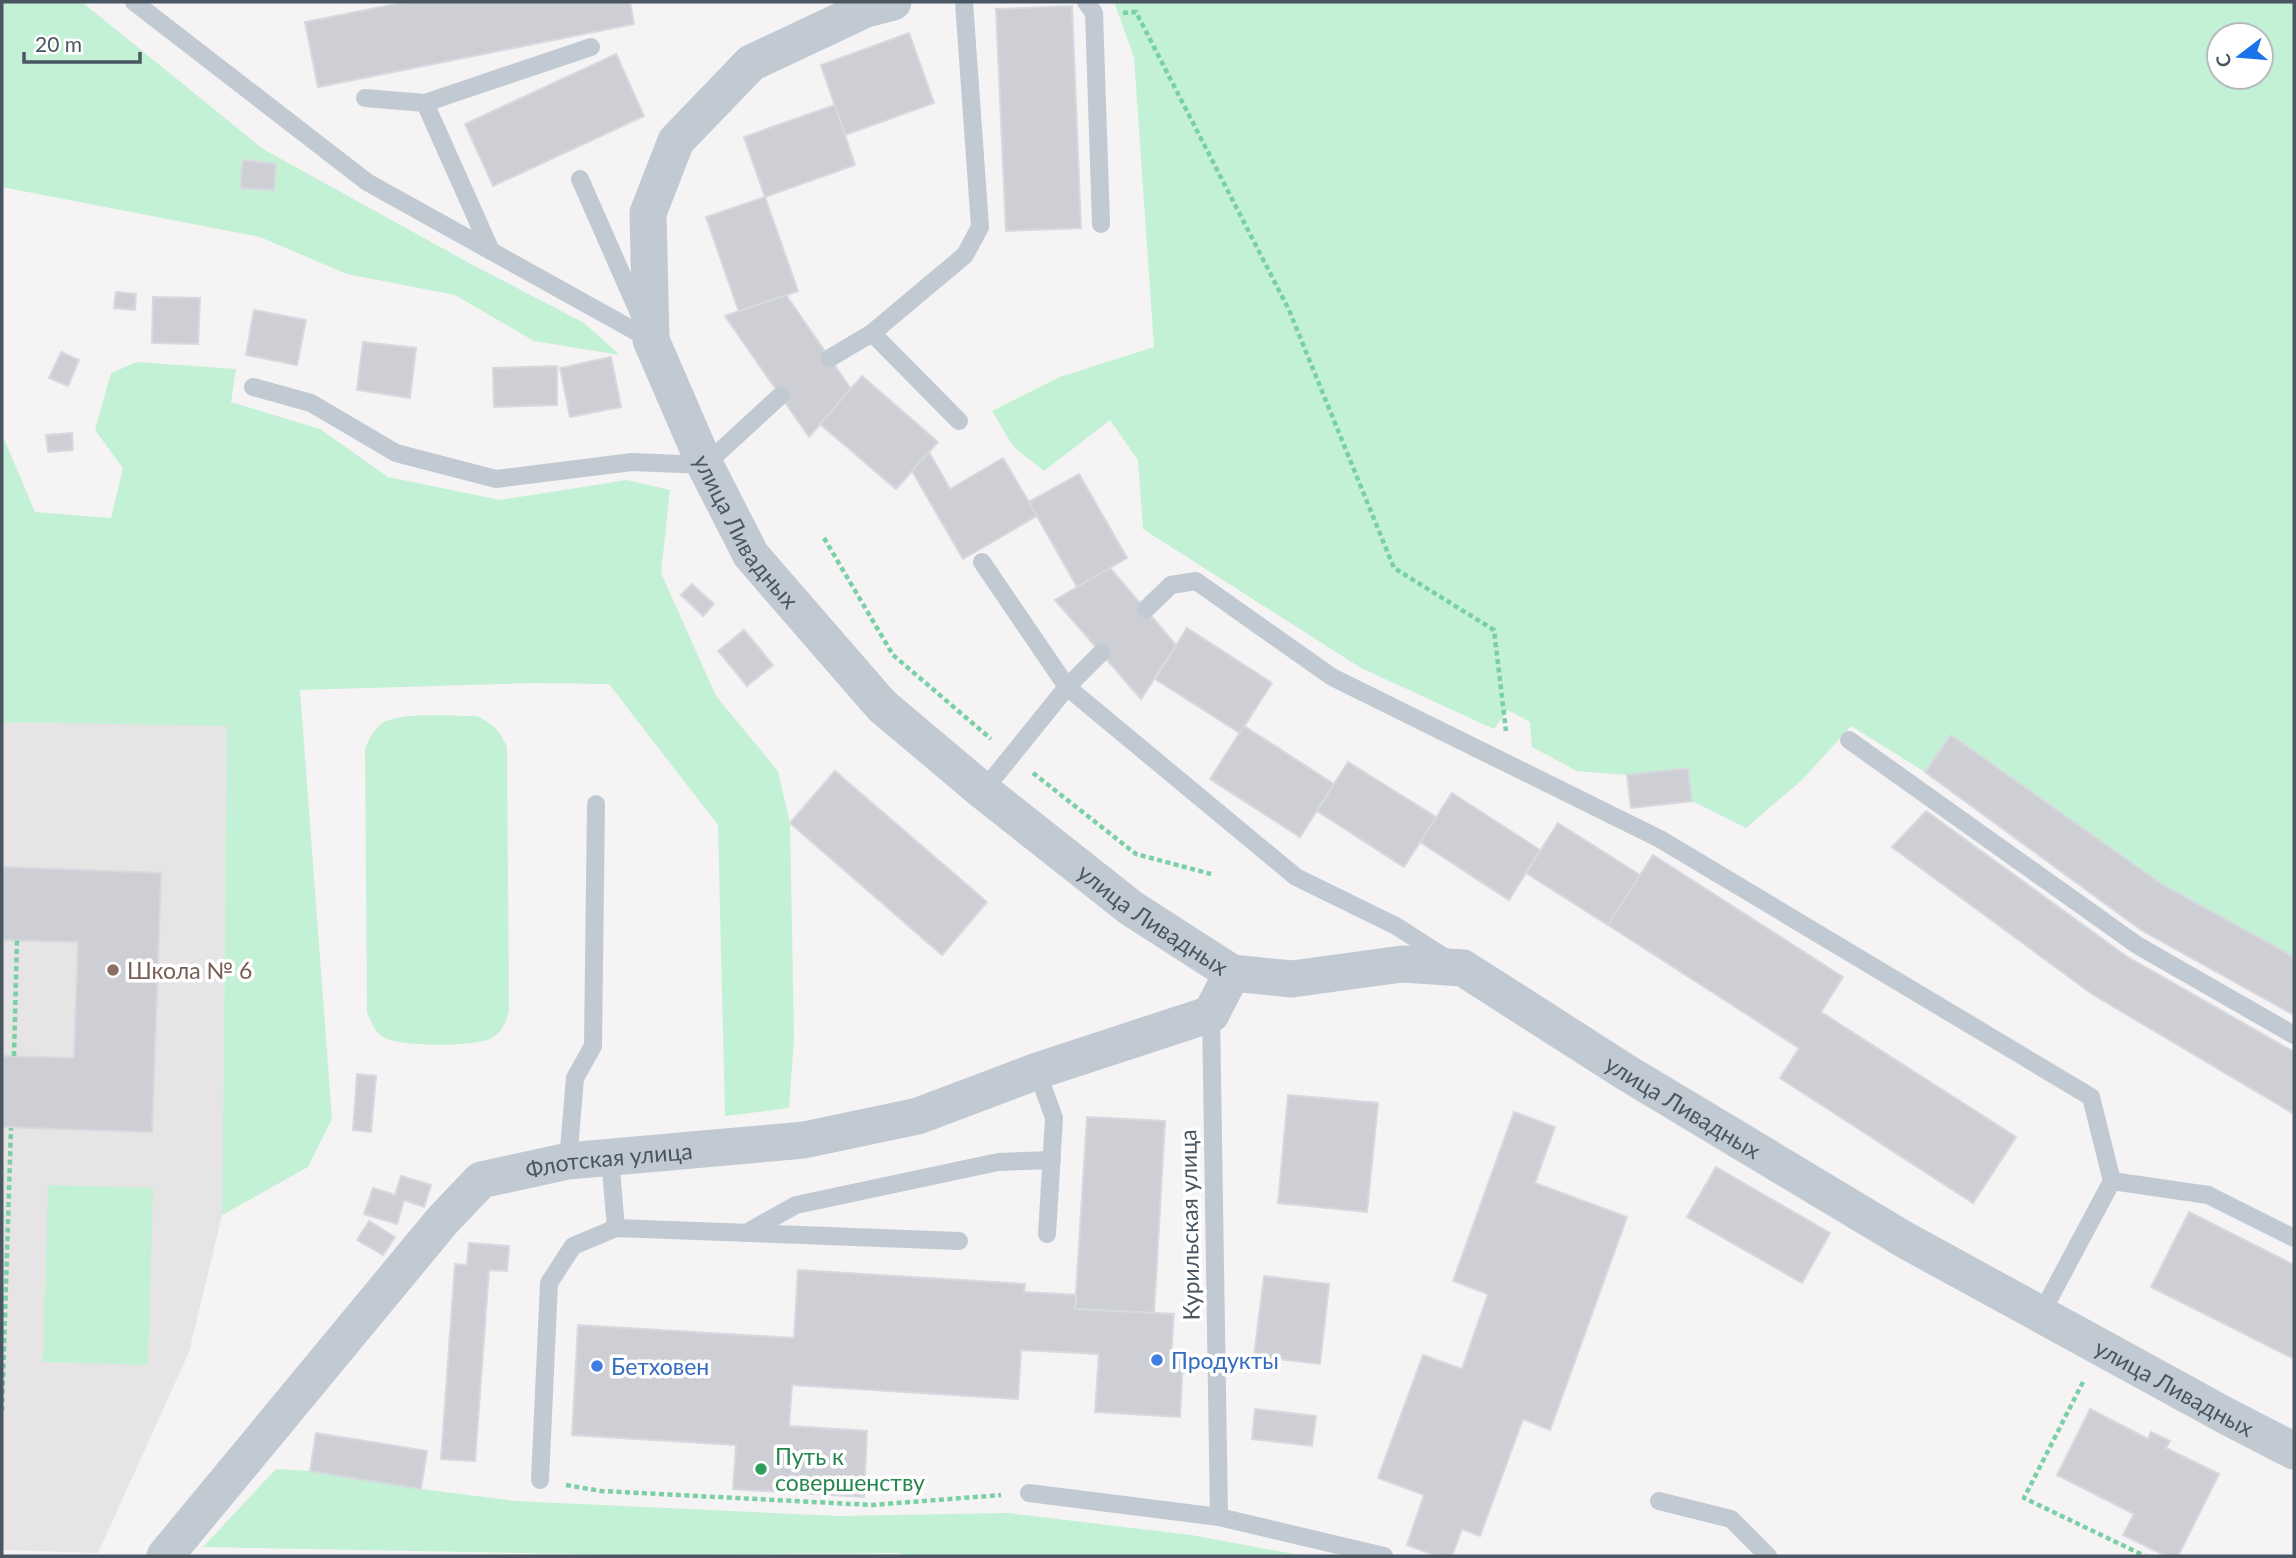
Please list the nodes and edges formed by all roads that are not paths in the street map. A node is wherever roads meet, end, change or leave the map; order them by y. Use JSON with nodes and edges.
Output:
{"nodes":[{"id":1,"x":134,"y":2,"type":"edge"},
{"id":2,"x":893,"y":2,"type":"edge"},
{"id":3,"x":964,"y":2,"type":"edge"},
{"id":4,"x":1090,"y":8,"type":"edge"},
{"id":5,"x":591,"y":47,"type":"dead end"},
{"id":6,"x":365,"y":98,"type":"dead end"},
{"id":7,"x":425,"y":103,"type":"junction"},
{"id":8,"x":580,"y":179,"type":"dead end"},
{"id":9,"x":1101,"y":223,"type":"dead end"},
{"id":10,"x":491,"y":251,"type":"junction"},
{"id":11,"x":872,"y":333,"type":"junction"},
{"id":12,"x":651,"y":340,"type":"junction"},
{"id":13,"x":830,"y":358,"type":"dead end"},
{"id":14,"x":253,"y":387,"type":"dead end"},
{"id":15,"x":780,"y":396,"type":"dead end"},
{"id":16,"x":959,"y":421,"type":"dead end"},
{"id":17,"x":705,"y":465,"type":"junction"},
{"id":18,"x":982,"y":562,"type":"dead end"},
{"id":19,"x":1146,"y":609,"type":"dead end"},
{"id":20,"x":1101,"y":653,"type":"dead end"},
{"id":21,"x":1067,"y":687,"type":"junction"},
{"id":22,"x":1849,"y":740,"type":"dead end"},
{"id":23,"x":983,"y":791,"type":"junction"},
{"id":24,"x":596,"y":804,"type":"dead end"},
{"id":25,"x":1463,"y":968,"type":"junction"},
{"id":26,"x":1232,"y":972,"type":"junction"},
{"id":27,"x":1211,"y":1014,"type":"junction"},
{"id":28,"x":2294,"y":1035,"type":"edge"},
{"id":29,"x":1037,"y":1071,"type":"junction"},
{"id":30,"x":610,"y":1158,"type":"junction"},
{"id":31,"x":1052,"y":1160,"type":"junction"},
{"id":32,"x":568,"y":1161,"type":"junction"},
{"id":33,"x":2112,"y":1181,"type":"junction"},
{"id":34,"x":616,"y":1228,"type":"junction"},
{"id":35,"x":746,"y":1233,"type":"junction"},
{"id":36,"x":1047,"y":1234,"type":"dead end"},
{"id":37,"x":2294,"y":1238,"type":"edge"},
{"id":38,"x":959,"y":1241,"type":"dead end"},
{"id":39,"x":2041,"y":1314,"type":"junction"},
{"id":40,"x":2294,"y":1451,"type":"edge"},
{"id":41,"x":540,"y":1480,"type":"road end"},
{"id":42,"x":1029,"y":1493,"type":"road end"},
{"id":43,"x":1659,"y":1501,"type":"dead end"},
{"id":44,"x":1219,"y":1517,"type":"junction"},
{"id":45,"x":165,"y":1556,"type":"edge"},
{"id":46,"x":1384,"y":1556,"type":"edge"},
{"id":47,"x":1768,"y":1556,"type":"edge"}],
"edges":[{"from":1,"to":10,"type":"lane"},
{"from":2,"to":12,"type":"street","name":"улица Ливадных"},
{"from":3,"to":11,"type":"lane"},
{"from":4,"to":9,"type":"lane"},
{"from":5,"to":7,"type":"lane"},
{"from":6,"to":7,"type":"lane"},
{"from":7,"to":10,"type":"lane"},
{"from":8,"to":12,"type":"lane"},
{"from":10,"to":12,"type":"lane"},
{"from":11,"to":13,"type":"lane"},
{"from":11,"to":16,"type":"lane"},
{"from":12,"to":17,"type":"street","name":"улица Ливадных"},
{"from":14,"to":17,"type":"lane"},
{"from":15,"to":17,"type":"lane"},
{"from":17,"to":23,"type":"street","name":"улица Ливадных"},
{"from":18,"to":21,"type":"lane"},
{"from":19,"to":33,"type":"lane"},
{"from":20,"to":21,"type":"lane"},
{"from":21,"to":23,"type":"lane"},
{"from":21,"to":25,"type":"lane"},
{"from":22,"to":28,"type":"lane"},
{"from":23,"to":26,"type":"street","name":"улица Ливадных"},
{"from":24,"to":32,"type":"lane"},
{"from":25,"to":26,"type":"street","name":"улица Ливадных"},
{"from":25,"to":39,"type":"street","name":"улица Ливадных"},
{"from":26,"to":27,"type":"street"},
{"from":27,"to":29,"type":"street","name":"Флотская улица"},
{"from":27,"to":44,"type":"lane","name":"Курильская улица"},
{"from":29,"to":30,"type":"street","name":"Флотская улица"},
{"from":29,"to":31,"type":"lane"},
{"from":30,"to":32,"type":"street","name":"Флотская улица"},
{"from":30,"to":34,"type":"lane"},
{"from":31,"to":35,"type":"lane"},
{"from":31,"to":36,"type":"lane"},
{"from":32,"to":45,"type":"street","name":"Флотская улица"},
{"from":33,"to":37,"type":"lane"},
{"from":33,"to":39,"type":"lane"},
{"from":34,"to":35,"type":"lane"},
{"from":34,"to":41,"type":"lane"},
{"from":35,"to":38,"type":"lane"},
{"from":39,"to":40,"type":"street","name":"улица Ливадных"},
{"from":42,"to":44,"type":"lane"},
{"from":43,"to":47,"type":"lane"},
{"from":44,"to":46,"type":"lane"}]}
